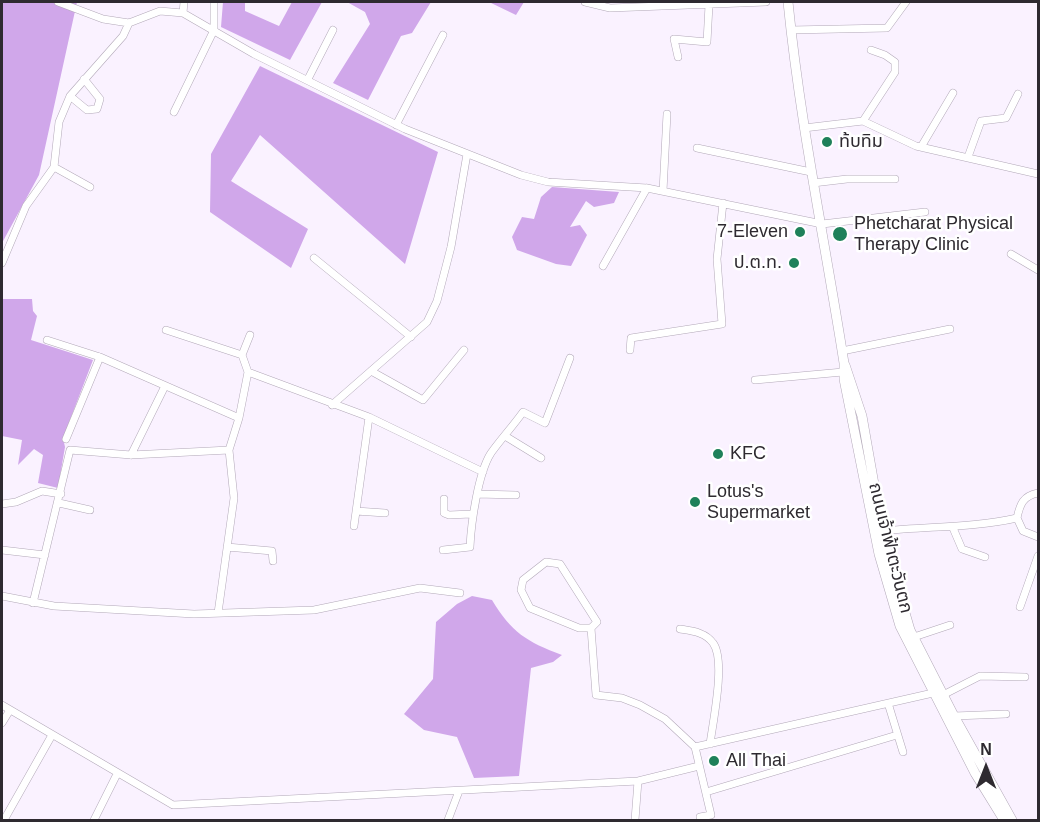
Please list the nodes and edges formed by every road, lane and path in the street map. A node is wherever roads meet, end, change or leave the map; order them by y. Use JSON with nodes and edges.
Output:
{"nodes":[{"id":1,"x":58,"y":2,"type":"edge"},
{"id":2,"x":184,"y":2,"type":"edge"},
{"id":3,"x":214,"y":2,"type":"edge"},
{"id":4,"x":585,"y":2,"type":"edge"},
{"id":5,"x":766,"y":2,"type":"edge"},
{"id":6,"x":788,"y":2,"type":"edge"},
{"id":7,"x":906,"y":2,"type":"edge"},
{"id":8,"x":709,"y":5,"type":"junction"},
{"id":9,"x":183,"y":13,"type":"junction"},
{"id":10,"x":129,"y":23,"type":"junction"},
{"id":11,"x":214,"y":30,"type":"junction"},
{"id":12,"x":333,"y":30,"type":"dead end"},
{"id":13,"x":791,"y":30,"type":"junction"},
{"id":14,"x":443,"y":35,"type":"dead end"},
{"id":15,"x":871,"y":50,"type":"dead end"},
{"id":16,"x":678,"y":57,"type":"dead end"},
{"id":17,"x":84,"y":79,"type":"junction"},
{"id":18,"x":308,"y":79,"type":"junction"},
{"id":19,"x":953,"y":93,"type":"dead end"},
{"id":20,"x":1018,"y":94,"type":"dead end"},
{"id":21,"x":70,"y":96,"type":"junction"},
{"id":22,"x":174,"y":112,"type":"dead end"},
{"id":23,"x":667,"y":114,"type":"dead end"},
{"id":24,"x":862,"y":121,"type":"junction"},
{"id":25,"x":396,"y":125,"type":"junction"},
{"id":26,"x":804,"y":128,"type":"junction"},
{"id":27,"x":921,"y":147,"type":"junction"},
{"id":28,"x":697,"y":148,"type":"dead end"},
{"id":29,"x":467,"y":154,"type":"junction"},
{"id":30,"x":968,"y":157,"type":"junction"},
{"id":31,"x":54,"y":167,"type":"junction"},
{"id":32,"x":811,"y":172,"type":"junction"},
{"id":33,"x":1038,"y":174,"type":"edge"},
{"id":34,"x":895,"y":179,"type":"dead end"},
{"id":35,"x":813,"y":183,"type":"junction"},
{"id":36,"x":90,"y":187,"type":"dead end"},
{"id":37,"x":647,"y":188,"type":"junction"},
{"id":38,"x":663,"y":191,"type":"junction"},
{"id":39,"x":723,"y":203,"type":"junction"},
{"id":40,"x":925,"y":212,"type":"dead end"},
{"id":41,"x":822,"y":224,"type":"junction"},
{"id":42,"x":1011,"y":254,"type":"dead end"},
{"id":43,"x":314,"y":258,"type":"dead end"},
{"id":44,"x":2,"y":263,"type":"edge"},
{"id":45,"x":603,"y":266,"type":"dead end"},
{"id":46,"x":1038,"y":270,"type":"edge"},
{"id":47,"x":950,"y":329,"type":"dead end"},
{"id":48,"x":166,"y":330,"type":"dead end"},
{"id":49,"x":250,"y":335,"type":"dead end"},
{"id":50,"x":411,"y":337,"type":"junction"},
{"id":51,"x":47,"y":340,"type":"dead end"},
{"id":52,"x":464,"y":350,"type":"dead end"},
{"id":53,"x":630,"y":350,"type":"dead end"},
{"id":54,"x":842,"y":351,"type":"junction"},
{"id":55,"x":242,"y":355,"type":"junction"},
{"id":56,"x":100,"y":357,"type":"junction"},
{"id":57,"x":570,"y":358,"type":"dead end"},
{"id":58,"x":844,"y":368,"type":"junction"},
{"id":59,"x":371,"y":371,"type":"junction"},
{"id":60,"x":248,"y":372,"type":"junction"},
{"id":61,"x":755,"y":380,"type":"dead end"},
{"id":62,"x":165,"y":386,"type":"junction"},
{"id":63,"x":332,"y":405,"type":"junction"},
{"id":64,"x":369,"y":417,"type":"junction"},
{"id":65,"x":239,"y":418,"type":"junction"},
{"id":66,"x":505,"y":436,"type":"junction"},
{"id":67,"x":66,"y":439,"type":"dead end"},
{"id":68,"x":229,"y":450,"type":"junction"},
{"id":69,"x":131,"y":455,"type":"junction"},
{"id":70,"x":541,"y":458,"type":"dead end"},
{"id":71,"x":483,"y":472,"type":"junction"},
{"id":72,"x":61,"y":494,"type":"junction"},
{"id":73,"x":477,"y":494,"type":"junction"},
{"id":74,"x":1038,"y":494,"type":"edge"},
{"id":75,"x":516,"y":495,"type":"dead end"},
{"id":76,"x":444,"y":499,"type":"dead end"},
{"id":77,"x":59,"y":503,"type":"junction"},
{"id":78,"x":2,"y":504,"type":"edge"},
{"id":79,"x":90,"y":510,"type":"dead end"},
{"id":80,"x":356,"y":511,"type":"junction"},
{"id":81,"x":385,"y":513,"type":"dead end"},
{"id":82,"x":471,"y":514,"type":"junction"},
{"id":83,"x":1017,"y":518,"type":"junction"},
{"id":84,"x":354,"y":526,"type":"dead end"},
{"id":85,"x":953,"y":528,"type":"junction"},
{"id":86,"x":883,"y":531,"type":"junction"},
{"id":87,"x":1038,"y":537,"type":"edge"},
{"id":88,"x":227,"y":547,"type":"junction"},
{"id":89,"x":2,"y":550,"type":"edge"},
{"id":90,"x":443,"y":550,"type":"dead end"},
{"id":91,"x":45,"y":555,"type":"junction"},
{"id":92,"x":1038,"y":556,"type":"edge"},
{"id":93,"x":985,"y":557,"type":"dead end"},
{"id":94,"x":273,"y":561,"type":"dead end"},
{"id":95,"x":460,"y":593,"type":"dead end"},
{"id":96,"x":2,"y":596,"type":"edge"},
{"id":97,"x":33,"y":603,"type":"junction"},
{"id":98,"x":1020,"y":607,"type":"dead end"},
{"id":99,"x":218,"y":613,"type":"junction"},
{"id":100,"x":950,"y":625,"type":"dead end"},
{"id":101,"x":591,"y":628,"type":"junction"},
{"id":102,"x":680,"y":629,"type":"dead end"},
{"id":103,"x":914,"y":637,"type":"junction"},
{"id":104,"x":1025,"y":677,"type":"dead end"},
{"id":105,"x":933,"y":693,"type":"junction"},
{"id":106,"x":943,"y":695,"type":"junction"},
{"id":107,"x":888,"y":703,"type":"junction"},
{"id":108,"x":2,"y":705,"type":"edge"},
{"id":109,"x":10,"y":710,"type":"junction"},
{"id":110,"x":1006,"y":714,"type":"dead end"},
{"id":111,"x":954,"y":716,"type":"junction"},
{"id":112,"x":2,"y":723,"type":"edge"},
{"id":113,"x":52,"y":735,"type":"junction"},
{"id":114,"x":897,"y":735,"type":"junction"},
{"id":115,"x":710,"y":744,"type":"junction"},
{"id":116,"x":695,"y":747,"type":"junction"},
{"id":117,"x":903,"y":753,"type":"dead end"},
{"id":118,"x":699,"y":766,"type":"junction"},
{"id":119,"x":117,"y":774,"type":"junction"},
{"id":120,"x":638,"y":781,"type":"junction"},
{"id":121,"x":459,"y":791,"type":"junction"},
{"id":122,"x":706,"y":792,"type":"junction"},
{"id":123,"x":700,"y":817,"type":"dead end"},
{"id":124,"x":1000,"y":819,"type":"edge"},
{"id":125,"x":4,"y":820,"type":"edge"},
{"id":126,"x":94,"y":820,"type":"edge"},
{"id":127,"x":448,"y":820,"type":"edge"},
{"id":128,"x":635,"y":820,"type":"edge"},
{"id":129,"x":1011,"y":820,"type":"edge"}],
"edges":[{"from":1,"to":10,"type":"street"},
{"from":2,"to":9,"type":"street"},
{"from":3,"to":11,"type":"street"},
{"from":4,"to":8,"type":"street"},
{"from":5,"to":8,"type":"street"},
{"from":6,"to":13,"type":"main road","name":"ถนนเจ้าฟ้าตะวันตก"},
{"from":7,"to":13,"type":"street"},
{"from":8,"to":16,"type":"street"},
{"from":9,"to":10,"type":"street"},
{"from":9,"to":11,"type":"street"},
{"from":10,"to":17,"type":"street"},
{"from":11,"to":18,"type":"street"},
{"from":11,"to":22,"type":"street"},
{"from":12,"to":18,"type":"street"},
{"from":13,"to":26,"type":"main road","name":"ถนนเจ้าฟ้าตะวันตก"},
{"from":14,"to":25,"type":"street"},
{"from":15,"to":24,"type":"street"},
{"from":17,"to":21,"type":"street"},
{"from":17,"to":21,"type":"street"},
{"from":18,"to":25,"type":"street"},
{"from":19,"to":27,"type":"street"},
{"from":20,"to":30,"type":"street"},
{"from":21,"to":31,"type":"street"},
{"from":23,"to":38,"type":"street"},
{"from":24,"to":26,"type":"street"},
{"from":24,"to":27,"type":"street"},
{"from":25,"to":29,"type":"street"},
{"from":26,"to":32,"type":"main road","name":"ถนนเจ้าฟ้าตะวันตก"},
{"from":27,"to":30,"type":"street"},
{"from":28,"to":32,"type":"street"},
{"from":29,"to":37,"type":"street"},
{"from":29,"to":50,"type":"street"},
{"from":30,"to":33,"type":"street"},
{"from":31,"to":36,"type":"street"},
{"from":31,"to":44,"type":"street"},
{"from":32,"to":35,"type":"main road","name":"ถนนเจ้าฟ้าตะวันตก"},
{"from":34,"to":35,"type":"street"},
{"from":35,"to":41,"type":"main road","name":"ถนนเจ้าฟ้าตะวันตก"},
{"from":37,"to":38,"type":"street"},
{"from":37,"to":45,"type":"street"},
{"from":38,"to":39,"type":"street"},
{"from":39,"to":41,"type":"street"},
{"from":39,"to":53,"type":"street"},
{"from":40,"to":41,"type":"street"},
{"from":41,"to":54,"type":"main road","name":"ถนนเจ้าฟ้าตะวันตก"},
{"from":42,"to":46,"type":"street"},
{"from":43,"to":50,"type":"street"},
{"from":47,"to":54,"type":"street"},
{"from":48,"to":55,"type":"street"},
{"from":49,"to":55,"type":"street"},
{"from":50,"to":59,"type":"street"},
{"from":51,"to":56,"type":"street"},
{"from":52,"to":59,"type":"street"},
{"from":54,"to":58,"type":"main road","name":"ถนนเจ้าฟ้าตะวันตก"},
{"from":55,"to":60,"type":"street"},
{"from":56,"to":62,"type":"street"},
{"from":56,"to":67,"type":"street"},
{"from":57,"to":66,"type":"street"},
{"from":58,"to":61,"type":"street"},
{"from":58,"to":86,"type":"main road","name":"ถนนเจ้าฟ้าตะวันตก"},
{"from":58,"to":105,"type":"main road","name":"ถนนเจ้าฟ้าตะวันตก"},
{"from":59,"to":63,"type":"street"},
{"from":60,"to":63,"type":"street"},
{"from":60,"to":65,"type":"street"},
{"from":62,"to":65,"type":"street"},
{"from":62,"to":69,"type":"street"},
{"from":63,"to":64,"type":"street"},
{"from":64,"to":71,"type":"street"},
{"from":64,"to":80,"type":"street"},
{"from":65,"to":68,"type":"street"},
{"from":66,"to":70,"type":"street"},
{"from":66,"to":71,"type":"street"},
{"from":68,"to":69,"type":"street"},
{"from":68,"to":88,"type":"street"},
{"from":69,"to":72,"type":"street"},
{"from":71,"to":73,"type":"street"},
{"from":72,"to":77,"type":"street"},
{"from":72,"to":78,"type":"street"},
{"from":73,"to":75,"type":"street"},
{"from":73,"to":82,"type":"street"},
{"from":74,"to":83,"type":"street"},
{"from":76,"to":82,"type":"street"},
{"from":77,"to":79,"type":"street"},
{"from":77,"to":91,"type":"street"},
{"from":80,"to":81,"type":"street"},
{"from":80,"to":84,"type":"street"},
{"from":82,"to":90,"type":"street"},
{"from":83,"to":85,"type":"street"},
{"from":83,"to":87,"type":"street"},
{"from":85,"to":86,"type":"street"},
{"from":85,"to":93,"type":"street"},
{"from":86,"to":103,"type":"main road","name":"ถนนเจ้าฟ้าตะวันตก"},
{"from":88,"to":94,"type":"street"},
{"from":88,"to":99,"type":"street"},
{"from":89,"to":91,"type":"street"},
{"from":91,"to":97,"type":"street"},
{"from":92,"to":98,"type":"street"},
{"from":95,"to":99,"type":"street"},
{"from":96,"to":97,"type":"street"},
{"from":97,"to":99,"type":"street"},
{"from":100,"to":103,"type":"street"},
{"from":101,"to":101,"type":"street"},
{"from":101,"to":116,"type":"street"},
{"from":102,"to":115,"type":"street"},
{"from":103,"to":106,"type":"main road","name":"ถนนเจ้าฟ้าตะวันตก"},
{"from":104,"to":106,"type":"street"},
{"from":105,"to":107,"type":"street"},
{"from":105,"to":124,"type":"main road","name":"ถนนเจ้าฟ้าตะวันตก"},
{"from":106,"to":111,"type":"main road","name":"ถนนเจ้าฟ้าตะวันตก"},
{"from":107,"to":114,"type":"street"},
{"from":107,"to":115,"type":"street"},
{"from":108,"to":109,"type":"street"},
{"from":109,"to":112,"type":"street"},
{"from":109,"to":113,"type":"street"},
{"from":110,"to":111,"type":"street"},
{"from":111,"to":129,"type":"main road","name":"ถนนเจ้าฟ้าตะวันตก"},
{"from":113,"to":119,"type":"street"},
{"from":113,"to":125,"type":"street"},
{"from":114,"to":117,"type":"street"},
{"from":114,"to":122,"type":"street"},
{"from":115,"to":116,"type":"street"},
{"from":116,"to":118,"type":"street"},
{"from":118,"to":120,"type":"street"},
{"from":118,"to":122,"type":"street"},
{"from":119,"to":121,"type":"street"},
{"from":119,"to":126,"type":"street"},
{"from":120,"to":121,"type":"street"},
{"from":120,"to":128,"type":"street"},
{"from":121,"to":127,"type":"street"},
{"from":122,"to":123,"type":"street"}]}
